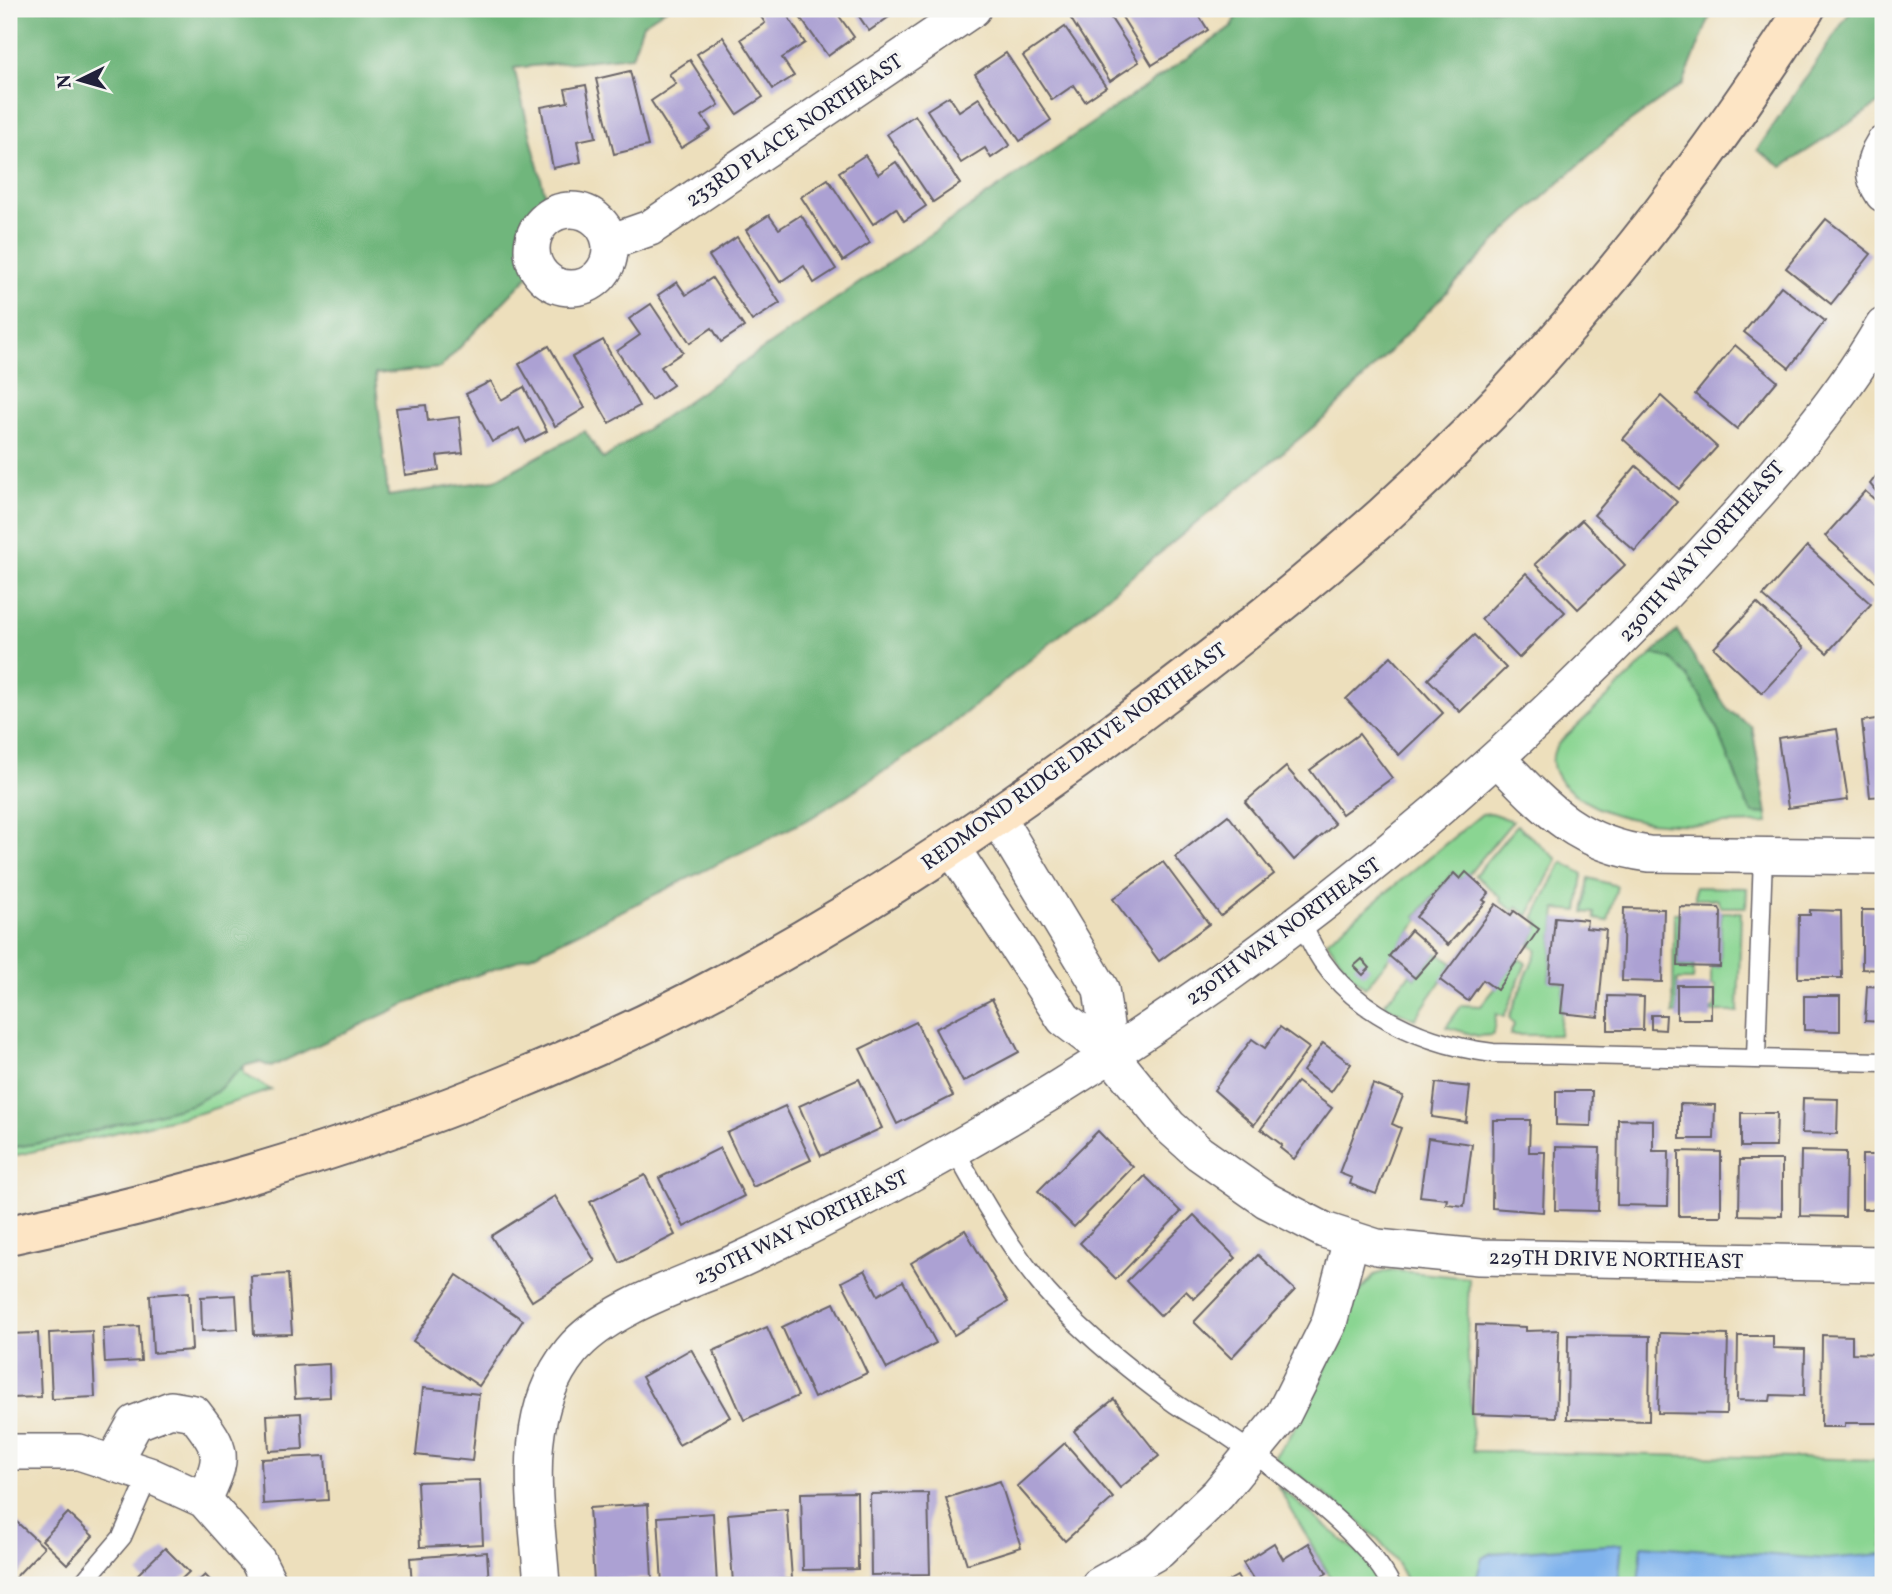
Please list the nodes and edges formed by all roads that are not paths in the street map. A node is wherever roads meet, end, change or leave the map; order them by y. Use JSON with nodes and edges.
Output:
{"nodes":[{"id":1,"x":973,"y":9,"type":"edge"},
{"id":2,"x":1805,"y":9,"type":"edge"},
{"id":3,"x":1883,"y":144,"type":"edge"},
{"id":4,"x":1883,"y":194,"type":"edge"},
{"id":5,"x":610,"y":242,"type":"dead end"},
{"id":6,"x":1883,"y":326,"type":"edge"},
{"id":7,"x":1498,"y":759,"type":"junction"},
{"id":8,"x":996,"y":817,"type":"junction"},
{"id":9,"x":952,"y":848,"type":"junction"},
{"id":10,"x":1763,"y":855,"type":"junction"},
{"id":11,"x":1883,"y":857,"type":"edge"},
{"id":12,"x":1302,"y":922,"type":"junction"},
{"id":13,"x":1110,"y":1054,"type":"junction"},
{"id":14,"x":1756,"y":1057,"type":"junction"},
{"id":15,"x":1883,"y":1062,"type":"edge"},
{"id":16,"x":955,"y":1150,"type":"junction"},
{"id":17,"x":9,"y":1235,"type":"edge"},
{"id":18,"x":1351,"y":1240,"type":"junction"},
{"id":19,"x":1883,"y":1264,"type":"edge"},
{"id":20,"x":9,"y":1452,"type":"edge"},
{"id":21,"x":1254,"y":1454,"type":"junction"},
{"id":22,"x":113,"y":1463,"type":"junction"},
{"id":23,"x":149,"y":1475,"type":"junction"},
{"id":24,"x":204,"y":1500,"type":"junction"},
{"id":25,"x":81,"y":1585,"type":"edge"},
{"id":26,"x":270,"y":1585,"type":"edge"},
{"id":27,"x":542,"y":1585,"type":"edge"},
{"id":28,"x":1099,"y":1585,"type":"edge"},
{"id":29,"x":1391,"y":1585,"type":"edge"}],
"edges":[{"from":1,"to":5,"type":"street","name":"233RD PLACE NORTHEAST"},
{"from":2,"to":8,"type":"street","name":"REDMOND RIDGE DRIVE NORTHEAST"},
{"from":3,"to":4,"type":"street"},
{"from":6,"to":7,"type":"street","name":"230TH WAY NORTHEAST"},
{"from":7,"to":10,"type":"street"},
{"from":7,"to":12,"type":"street","name":"230TH WAY NORTHEAST"},
{"from":8,"to":9,"type":"street","name":"REDMOND RIDGE DRIVE NORTHEAST"},
{"from":8,"to":13,"type":"street"},
{"from":9,"to":13,"type":"street","name":"229TH DRIVE NORTHEAST"},
{"from":9,"to":17,"type":"street","name":"REDMOND RIDGE DRIVE NORTHEAST"},
{"from":10,"to":11,"type":"street"},
{"from":10,"to":14,"type":"lane"},
{"from":12,"to":13,"type":"street","name":"230TH WAY NORTHEAST"},
{"from":12,"to":14,"type":"lane"},
{"from":13,"to":16,"type":"street","name":"230TH WAY NORTHEAST"},
{"from":13,"to":18,"type":"street","name":"229TH DRIVE NORTHEAST"},
{"from":14,"to":15,"type":"lane"},
{"from":16,"to":21,"type":"lane"},
{"from":16,"to":27,"type":"street","name":"230TH WAY NORTHEAST"},
{"from":18,"to":19,"type":"street","name":"229TH DRIVE NORTHEAST"},
{"from":18,"to":21,"type":"street"},
{"from":20,"to":22,"type":"street"},
{"from":21,"to":28,"type":"street"},
{"from":21,"to":29,"type":"lane"},
{"from":22,"to":23,"type":"street"},
{"from":22,"to":24,"type":"street"},
{"from":23,"to":24,"type":"street"},
{"from":23,"to":25,"type":"lane"},
{"from":24,"to":26,"type":"street"}]}
